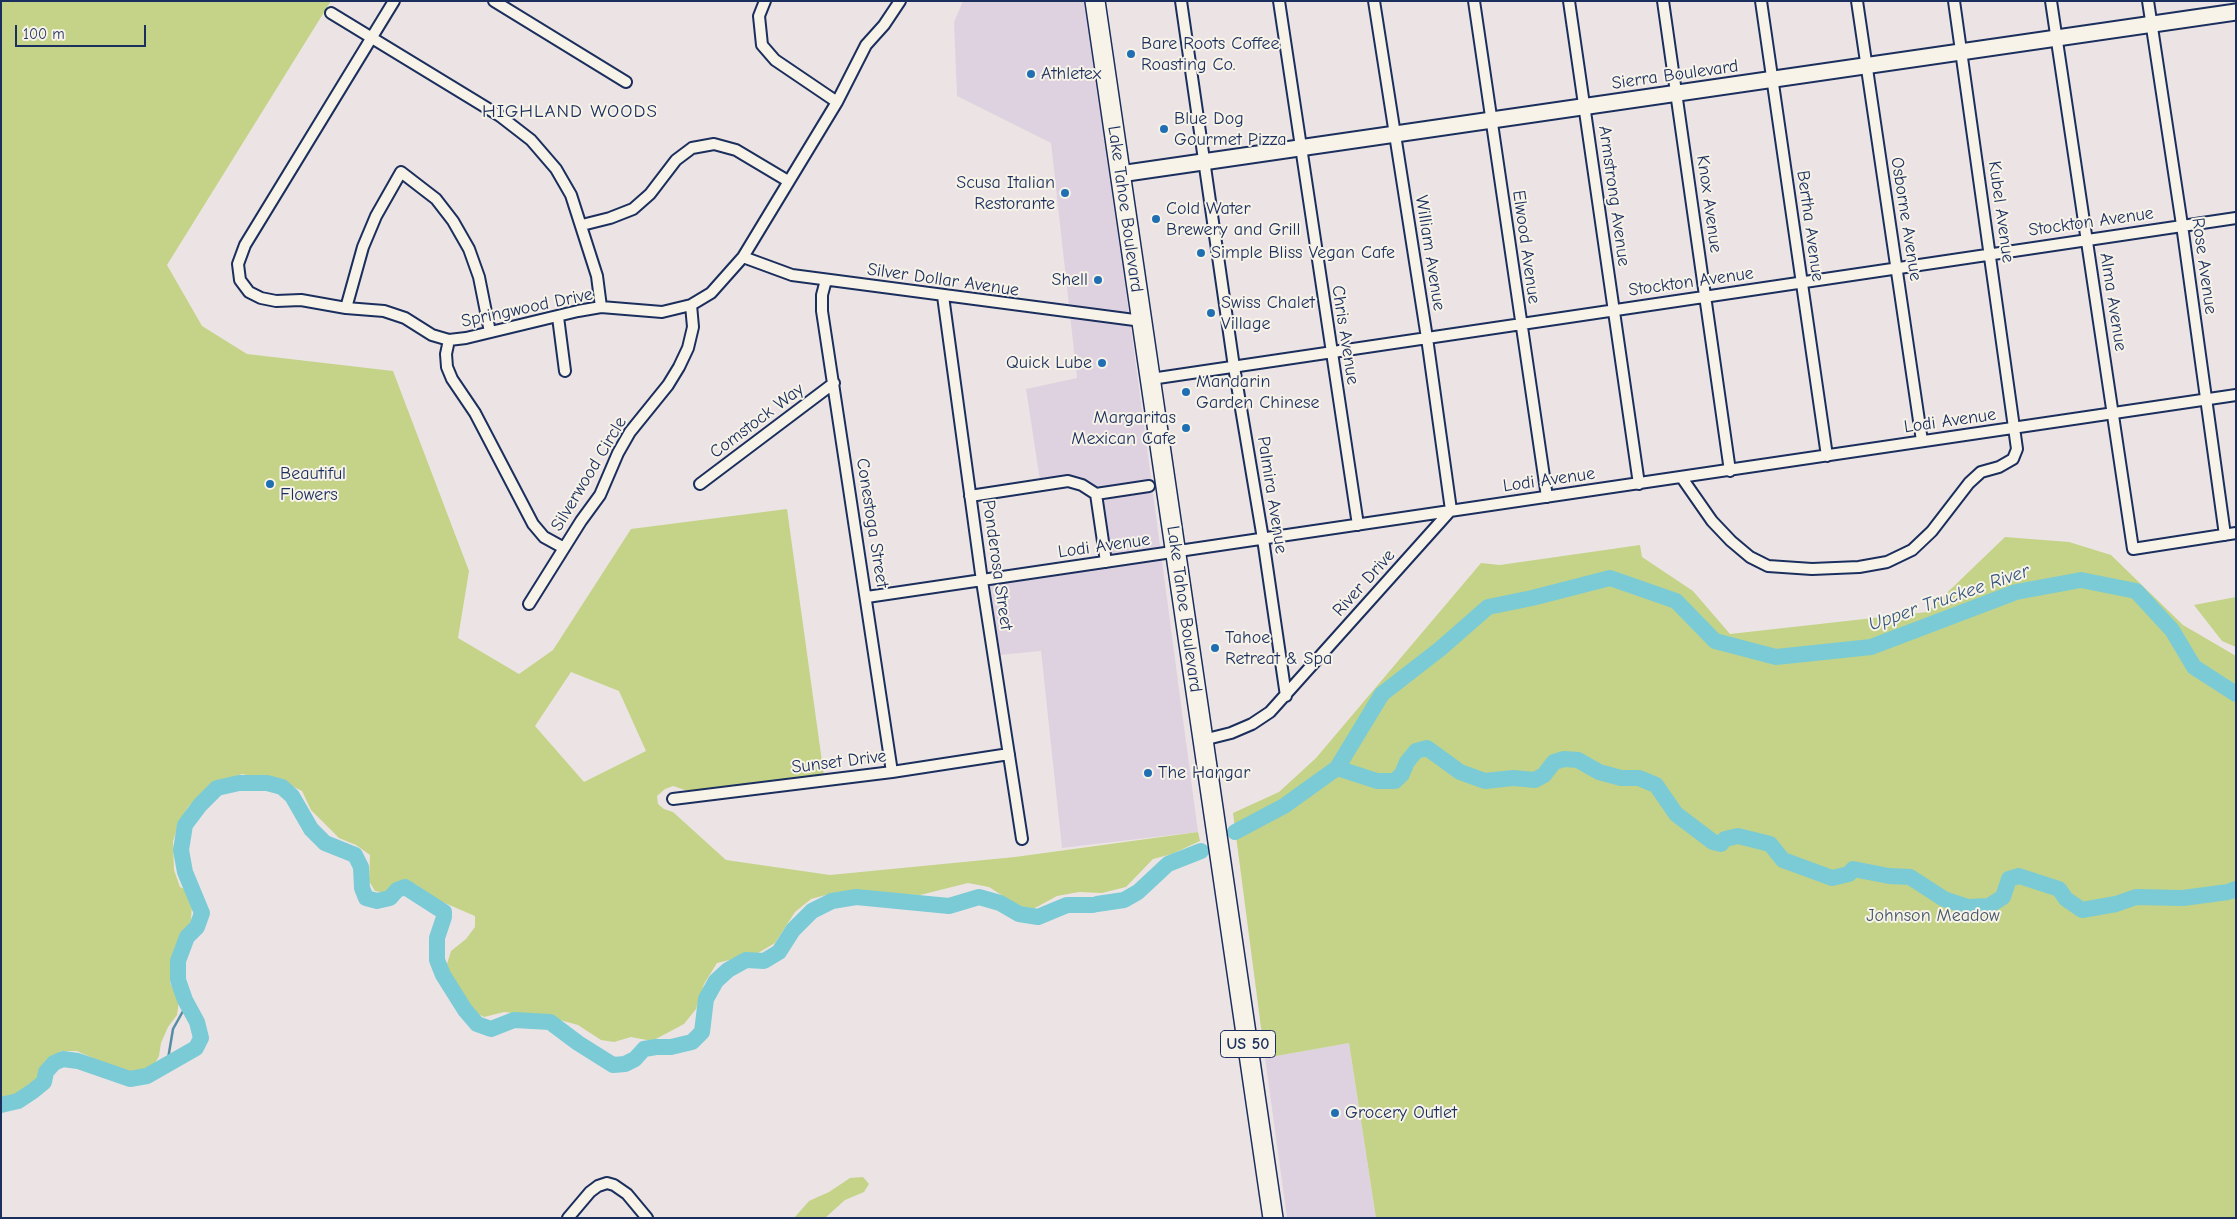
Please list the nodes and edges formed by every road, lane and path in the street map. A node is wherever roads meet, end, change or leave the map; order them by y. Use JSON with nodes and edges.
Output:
{"nodes":[{"id":1,"x":394,"y":1,"type":"edge"},
{"id":2,"x":494,"y":1,"type":"edge"},
{"id":3,"x":765,"y":1,"type":"edge"},
{"id":4,"x":900,"y":1,"type":"edge"},
{"id":5,"x":1095,"y":1,"type":"edge"},
{"id":6,"x":1181,"y":1,"type":"edge"},
{"id":7,"x":1278,"y":1,"type":"edge"},
{"id":8,"x":1374,"y":1,"type":"edge"},
{"id":9,"x":1474,"y":1,"type":"edge"},
{"id":10,"x":1569,"y":1,"type":"edge"},
{"id":11,"x":1663,"y":1,"type":"edge"},
{"id":12,"x":1761,"y":1,"type":"edge"},
{"id":13,"x":1857,"y":1,"type":"edge"},
{"id":14,"x":1954,"y":1,"type":"edge"},
{"id":15,"x":2051,"y":1,"type":"edge"},
{"id":16,"x":2148,"y":1,"type":"edge"},
{"id":17,"x":2236,"y":12,"type":"edge"},
{"id":18,"x":331,"y":13,"type":"dead end"},
{"id":19,"x":2152,"y":24,"type":"junction"},
{"id":20,"x":373,"y":37,"type":"junction"},
{"id":21,"x":2057,"y":38,"type":"junction"},
{"id":22,"x":1961,"y":52,"type":"junction"},
{"id":23,"x":1867,"y":66,"type":"junction"},
{"id":24,"x":1773,"y":80,"type":"junction"},
{"id":25,"x":626,"y":82,"type":"dead end"},
{"id":26,"x":1677,"y":94,"type":"junction"},
{"id":27,"x":837,"y":102,"type":"junction"},
{"id":28,"x":1585,"y":107,"type":"junction"},
{"id":29,"x":1491,"y":120,"type":"junction"},
{"id":30,"x":1394,"y":134,"type":"junction"},
{"id":31,"x":1300,"y":148,"type":"junction"},
{"id":32,"x":1204,"y":162,"type":"junction"},
{"id":33,"x":1120,"y":174,"type":"junction"},
{"id":34,"x":788,"y":181,"type":"junction"},
{"id":35,"x":2236,"y":218,"type":"edge"},
{"id":36,"x":582,"y":225,"type":"junction"},
{"id":37,"x":2182,"y":226,"type":"junction"},
{"id":38,"x":2087,"y":240,"type":"junction"},
{"id":39,"x":1991,"y":254,"type":"junction"},
{"id":40,"x":743,"y":257,"type":"junction"},
{"id":41,"x":1898,"y":267,"type":"junction"},
{"id":42,"x":826,"y":280,"type":"junction"},
{"id":43,"x":1802,"y":282,"type":"junction"},
{"id":44,"x":942,"y":296,"type":"junction"},
{"id":45,"x":1706,"y":297,"type":"junction"},
{"id":46,"x":691,"y":305,"type":"junction"},
{"id":47,"x":601,"y":307,"type":"junction"},
{"id":48,"x":346,"y":308,"type":"junction"},
{"id":49,"x":1613,"y":310,"type":"junction"},
{"id":50,"x":558,"y":317,"type":"junction"},
{"id":51,"x":1142,"y":321,"type":"junction"},
{"id":52,"x":1521,"y":323,"type":"junction"},
{"id":53,"x":490,"y":332,"type":"junction"},
{"id":54,"x":1427,"y":338,"type":"junction"},
{"id":55,"x":449,"y":340,"type":"junction"},
{"id":56,"x":1331,"y":352,"type":"junction"},
{"id":57,"x":1234,"y":367,"type":"junction"},
{"id":58,"x":565,"y":371,"type":"dead end"},
{"id":59,"x":1150,"y":379,"type":"junction"},
{"id":60,"x":834,"y":384,"type":"junction"},
{"id":61,"x":2236,"y":395,"type":"edge"},
{"id":62,"x":2207,"y":399,"type":"junction"},
{"id":63,"x":2114,"y":413,"type":"junction"},
{"id":64,"x":2014,"y":428,"type":"junction"},
{"id":65,"x":1922,"y":441,"type":"junction"},
{"id":66,"x":1827,"y":456,"type":"junction"},
{"id":67,"x":1730,"y":470,"type":"junction"},
{"id":68,"x":1682,"y":478,"type":"junction"},
{"id":69,"x":700,"y":484,"type":"dead end"},
{"id":70,"x":1639,"y":484,"type":"junction"},
{"id":71,"x":1149,"y":486,"type":"dead end"},
{"id":72,"x":1096,"y":494,"type":"junction"},
{"id":73,"x":970,"y":496,"type":"junction"},
{"id":74,"x":1547,"y":497,"type":"junction"},
{"id":75,"x":1451,"y":510,"type":"junction"},
{"id":76,"x":1358,"y":525,"type":"junction"},
{"id":77,"x":2231,"y":534,"type":"edge"},
{"id":78,"x":1263,"y":539,"type":"junction"},
{"id":79,"x":564,"y":548,"type":"junction"},
{"id":80,"x":1176,"y":552,"type":"junction"},
{"id":81,"x":1106,"y":562,"type":"junction"},
{"id":82,"x":982,"y":581,"type":"junction"},
{"id":83,"x":867,"y":598,"type":"junction"},
{"id":84,"x":529,"y":604,"type":"dead end"},
{"id":85,"x":1286,"y":696,"type":"junction"},
{"id":86,"x":1203,"y":740,"type":"junction"},
{"id":87,"x":1009,"y":754,"type":"junction"},
{"id":88,"x":892,"y":772,"type":"junction"},
{"id":89,"x":673,"y":799,"type":"dead end"},
{"id":90,"x":1022,"y":839,"type":"dead end"},
{"id":91,"x":568,"y":1218,"type":"edge"},
{"id":92,"x":647,"y":1218,"type":"edge"},
{"id":93,"x":1273,"y":1218,"type":"edge"}],
"edges":[{"from":1,"to":20,"type":"street","name":"Springwood Drive"},
{"from":2,"to":25,"type":"street"},
{"from":3,"to":27,"type":"street"},
{"from":4,"to":27,"type":"street","name":"Springwood Drive"},
{"from":5,"to":33,"type":"highway","name":"Lake Tahoe Boulevard","number":"US 50"},
{"from":6,"to":32,"type":"street","name":"Palmira Avenue"},
{"from":7,"to":31,"type":"street","name":"Chris Avenue"},
{"from":8,"to":30,"type":"street","name":"William Avenue"},
{"from":9,"to":29,"type":"street","name":"Elwood Avenue"},
{"from":10,"to":28,"type":"street","name":"Armstrong Avenue"},
{"from":11,"to":26,"type":"street","name":"Knox Avenue"},
{"from":12,"to":24,"type":"street","name":"Bertha Avenue"},
{"from":13,"to":23,"type":"street","name":"Osborne Avenue"},
{"from":14,"to":22,"type":"street","name":"Kubel Avenue"},
{"from":15,"to":21,"type":"street","name":"Alma Avenue"},
{"from":16,"to":19,"type":"street","name":"Rose Avenue"},
{"from":17,"to":19,"type":"street","name":"Sierra Boulevard"},
{"from":18,"to":20,"type":"street"},
{"from":19,"to":21,"type":"street","name":"Sierra Boulevard"},
{"from":19,"to":37,"type":"street","name":"Rose Avenue"},
{"from":20,"to":36,"type":"street"},
{"from":20,"to":48,"type":"street","name":"Springwood Drive"},
{"from":21,"to":22,"type":"street","name":"Sierra Boulevard"},
{"from":21,"to":38,"type":"street","name":"Alma Avenue"},
{"from":22,"to":23,"type":"street","name":"Sierra Boulevard"},
{"from":22,"to":39,"type":"street","name":"Kubel Avenue"},
{"from":23,"to":24,"type":"street","name":"Sierra Boulevard"},
{"from":23,"to":41,"type":"street","name":"Osborne Avenue"},
{"from":24,"to":26,"type":"street","name":"Sierra Boulevard"},
{"from":24,"to":43,"type":"street","name":"Bertha Avenue"},
{"from":26,"to":28,"type":"street","name":"Sierra Boulevard"},
{"from":26,"to":45,"type":"street","name":"Knox Avenue"},
{"from":27,"to":34,"type":"street","name":"Springwood Drive"},
{"from":28,"to":29,"type":"street","name":"Sierra Boulevard"},
{"from":28,"to":49,"type":"street","name":"Armstrong Avenue"},
{"from":29,"to":30,"type":"street","name":"Sierra Boulevard"},
{"from":29,"to":52,"type":"street","name":"Elwood Avenue"},
{"from":30,"to":31,"type":"street","name":"Sierra Boulevard"},
{"from":30,"to":54,"type":"street","name":"William Avenue"},
{"from":31,"to":32,"type":"street","name":"Sierra Boulevard"},
{"from":31,"to":56,"type":"street","name":"Chris Avenue"},
{"from":32,"to":33,"type":"street","name":"Sierra Boulevard"},
{"from":32,"to":57,"type":"street","name":"Palmira Avenue"},
{"from":33,"to":51,"type":"highway","name":"Lake Tahoe Boulevard","number":"US 50"},
{"from":34,"to":36,"type":"street"},
{"from":34,"to":40,"type":"street","name":"Springwood Drive"},
{"from":35,"to":37,"type":"street","name":"Stockton Avenue"},
{"from":36,"to":47,"type":"street"},
{"from":37,"to":38,"type":"street","name":"Stockton Avenue"},
{"from":37,"to":62,"type":"street","name":"Rose Avenue"},
{"from":38,"to":39,"type":"street","name":"Stockton Avenue"},
{"from":38,"to":63,"type":"street","name":"Alma Avenue"},
{"from":39,"to":41,"type":"street","name":"Stockton Avenue"},
{"from":39,"to":64,"type":"street","name":"Kubel Avenue"},
{"from":40,"to":42,"type":"street","name":"Silver Dollar Avenue"},
{"from":40,"to":46,"type":"street","name":"Springwood Drive"},
{"from":41,"to":43,"type":"street","name":"Stockton Avenue"},
{"from":41,"to":65,"type":"street","name":"Osborne Avenue"},
{"from":42,"to":44,"type":"street","name":"Silver Dollar Avenue"},
{"from":42,"to":60,"type":"street","name":"Conestoga Street"},
{"from":43,"to":45,"type":"street","name":"Stockton Avenue"},
{"from":43,"to":66,"type":"street","name":"Bertha Avenue"},
{"from":44,"to":51,"type":"street","name":"Silver Dollar Avenue"},
{"from":44,"to":73,"type":"street","name":"Ponderosa Street"},
{"from":45,"to":49,"type":"street","name":"Stockton Avenue"},
{"from":45,"to":67,"type":"street","name":"Knox Avenue"},
{"from":46,"to":47,"type":"street","name":"Springwood Drive"},
{"from":46,"to":79,"type":"street","name":"Silverwood Circle"},
{"from":47,"to":50,"type":"street","name":"Springwood Drive"},
{"from":48,"to":53,"type":"street"},
{"from":48,"to":55,"type":"street","name":"Springwood Drive"},
{"from":49,"to":52,"type":"street","name":"Stockton Avenue"},
{"from":49,"to":70,"type":"street","name":"Armstrong Avenue"},
{"from":50,"to":53,"type":"street","name":"Springwood Drive"},
{"from":50,"to":58,"type":"street"},
{"from":51,"to":59,"type":"highway","name":"Lake Tahoe Boulevard","number":"US 50"},
{"from":52,"to":54,"type":"street","name":"Stockton Avenue"},
{"from":52,"to":74,"type":"street","name":"Elwood Avenue"},
{"from":53,"to":55,"type":"street","name":"Springwood Drive"},
{"from":54,"to":56,"type":"street","name":"Stockton Avenue"},
{"from":54,"to":75,"type":"street","name":"William Avenue"},
{"from":55,"to":79,"type":"street","name":"Silverwood Circle"},
{"from":56,"to":57,"type":"street","name":"Stockton Avenue"},
{"from":56,"to":76,"type":"street","name":"Chris Avenue"},
{"from":57,"to":59,"type":"street","name":"Stockton Avenue"},
{"from":57,"to":78,"type":"street","name":"Palmira Avenue"},
{"from":59,"to":80,"type":"highway","name":"Lake Tahoe Boulevard","number":"US 50"},
{"from":60,"to":69,"type":"street","name":"Comstock Way"},
{"from":60,"to":83,"type":"street","name":"Conestoga Street"},
{"from":61,"to":62,"type":"street","name":"Lodi Avenue"},
{"from":62,"to":63,"type":"street","name":"Lodi Avenue"},
{"from":62,"to":77,"type":"street","name":"Rose Avenue"},
{"from":63,"to":64,"type":"street","name":"Lodi Avenue"},
{"from":63,"to":77,"type":"street","name":"Alma Avenue"},
{"from":64,"to":65,"type":"street","name":"Lodi Avenue"},
{"from":64,"to":68,"type":"street","name":"Kubel Avenue"},
{"from":65,"to":66,"type":"street","name":"Lodi Avenue"},
{"from":66,"to":67,"type":"street","name":"Lodi Avenue"},
{"from":67,"to":68,"type":"street","name":"Lodi Avenue"},
{"from":68,"to":70,"type":"street","name":"Lodi Avenue"},
{"from":70,"to":74,"type":"street","name":"Lodi Avenue"},
{"from":71,"to":72,"type":"street"},
{"from":72,"to":73,"type":"street"},
{"from":72,"to":81,"type":"street"},
{"from":73,"to":82,"type":"street","name":"Ponderosa Street"},
{"from":74,"to":75,"type":"street","name":"Lodi Avenue"},
{"from":75,"to":76,"type":"street","name":"Lodi Avenue"},
{"from":75,"to":85,"type":"street","name":"River Drive"},
{"from":76,"to":78,"type":"street","name":"Lodi Avenue"},
{"from":78,"to":80,"type":"street","name":"Lodi Avenue"},
{"from":78,"to":85,"type":"street","name":"Palmira Avenue"},
{"from":79,"to":84,"type":"street"},
{"from":80,"to":81,"type":"street","name":"Lodi Avenue"},
{"from":80,"to":86,"type":"highway","name":"Lake Tahoe Boulevard","number":"US 50"},
{"from":81,"to":82,"type":"street","name":"Lodi Avenue"},
{"from":82,"to":83,"type":"street","name":"Lodi Avenue"},
{"from":82,"to":87,"type":"street","name":"Ponderosa Street"},
{"from":83,"to":88,"type":"street","name":"Conestoga Street"},
{"from":85,"to":86,"type":"street","name":"River Drive"},
{"from":86,"to":93,"type":"highway","name":"Lake Tahoe Boulevard","number":"US 50"},
{"from":87,"to":88,"type":"street","name":"Sunset Drive"},
{"from":87,"to":90,"type":"street","name":"Ponderosa Street"},
{"from":88,"to":89,"type":"street","name":"Sunset Drive"},
{"from":91,"to":92,"type":"street"}]}
